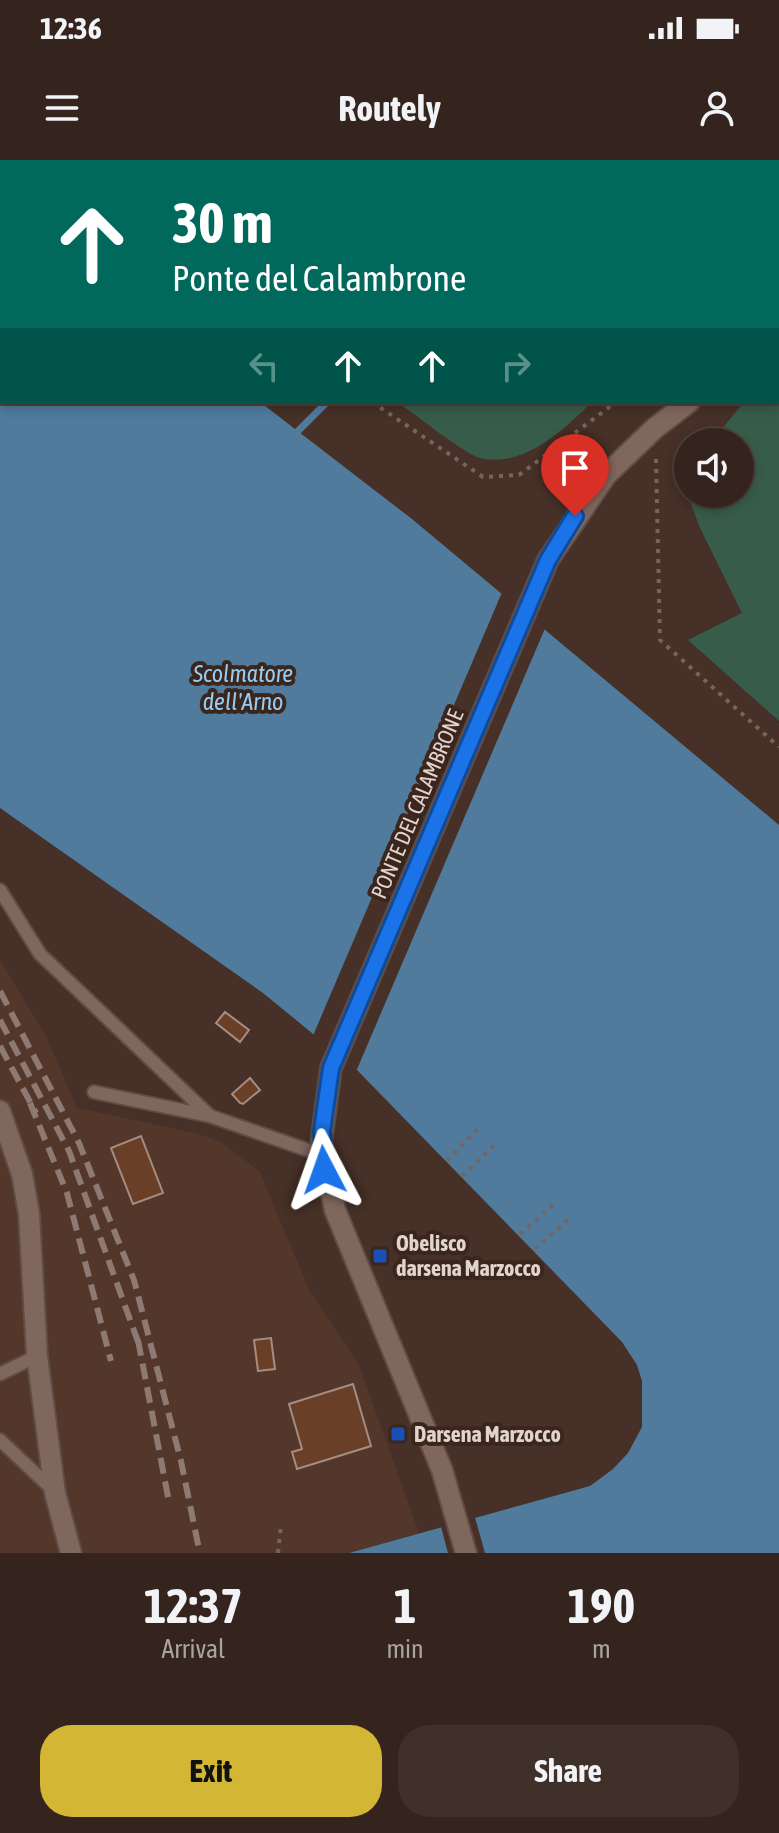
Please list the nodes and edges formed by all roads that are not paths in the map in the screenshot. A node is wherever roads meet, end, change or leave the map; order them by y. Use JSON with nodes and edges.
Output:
{"nodes":[{"id":1,"x":686,"y":404,"type":"edge"},
{"id":2,"x":0,"y":890,"type":"edge"},
{"id":3,"x":94,"y":1092,"type":"dead end"},
{"id":4,"x":0,"y":1111,"type":"edge"},
{"id":5,"x":210,"y":1116,"type":"junction"},
{"id":6,"x":322,"y":1155,"type":"junction"},
{"id":7,"x":37,"y":1356,"type":"junction"},
{"id":8,"x":0,"y":1374,"type":"edge"},
{"id":9,"x":0,"y":1440,"type":"edge"},
{"id":10,"x":55,"y":1493,"type":"junction"},
{"id":11,"x":71,"y":1553,"type":"edge"},
{"id":12,"x":466,"y":1553,"type":"edge"}],
"edges":[{"from":1,"to":6,"type":"main road","name":"PONTE DEL CALAMBRONE"},
{"from":2,"to":5,"type":"lane"},
{"from":3,"to":5,"type":"lane"},
{"from":4,"to":7,"type":"main road"},
{"from":5,"to":6,"type":"lane"},
{"from":6,"to":12,"type":"main road"},
{"from":7,"to":8,"type":"lane"},
{"from":7,"to":10,"type":"main road"},
{"from":9,"to":10,"type":"lane"},
{"from":10,"to":11,"type":"main road"}]}
